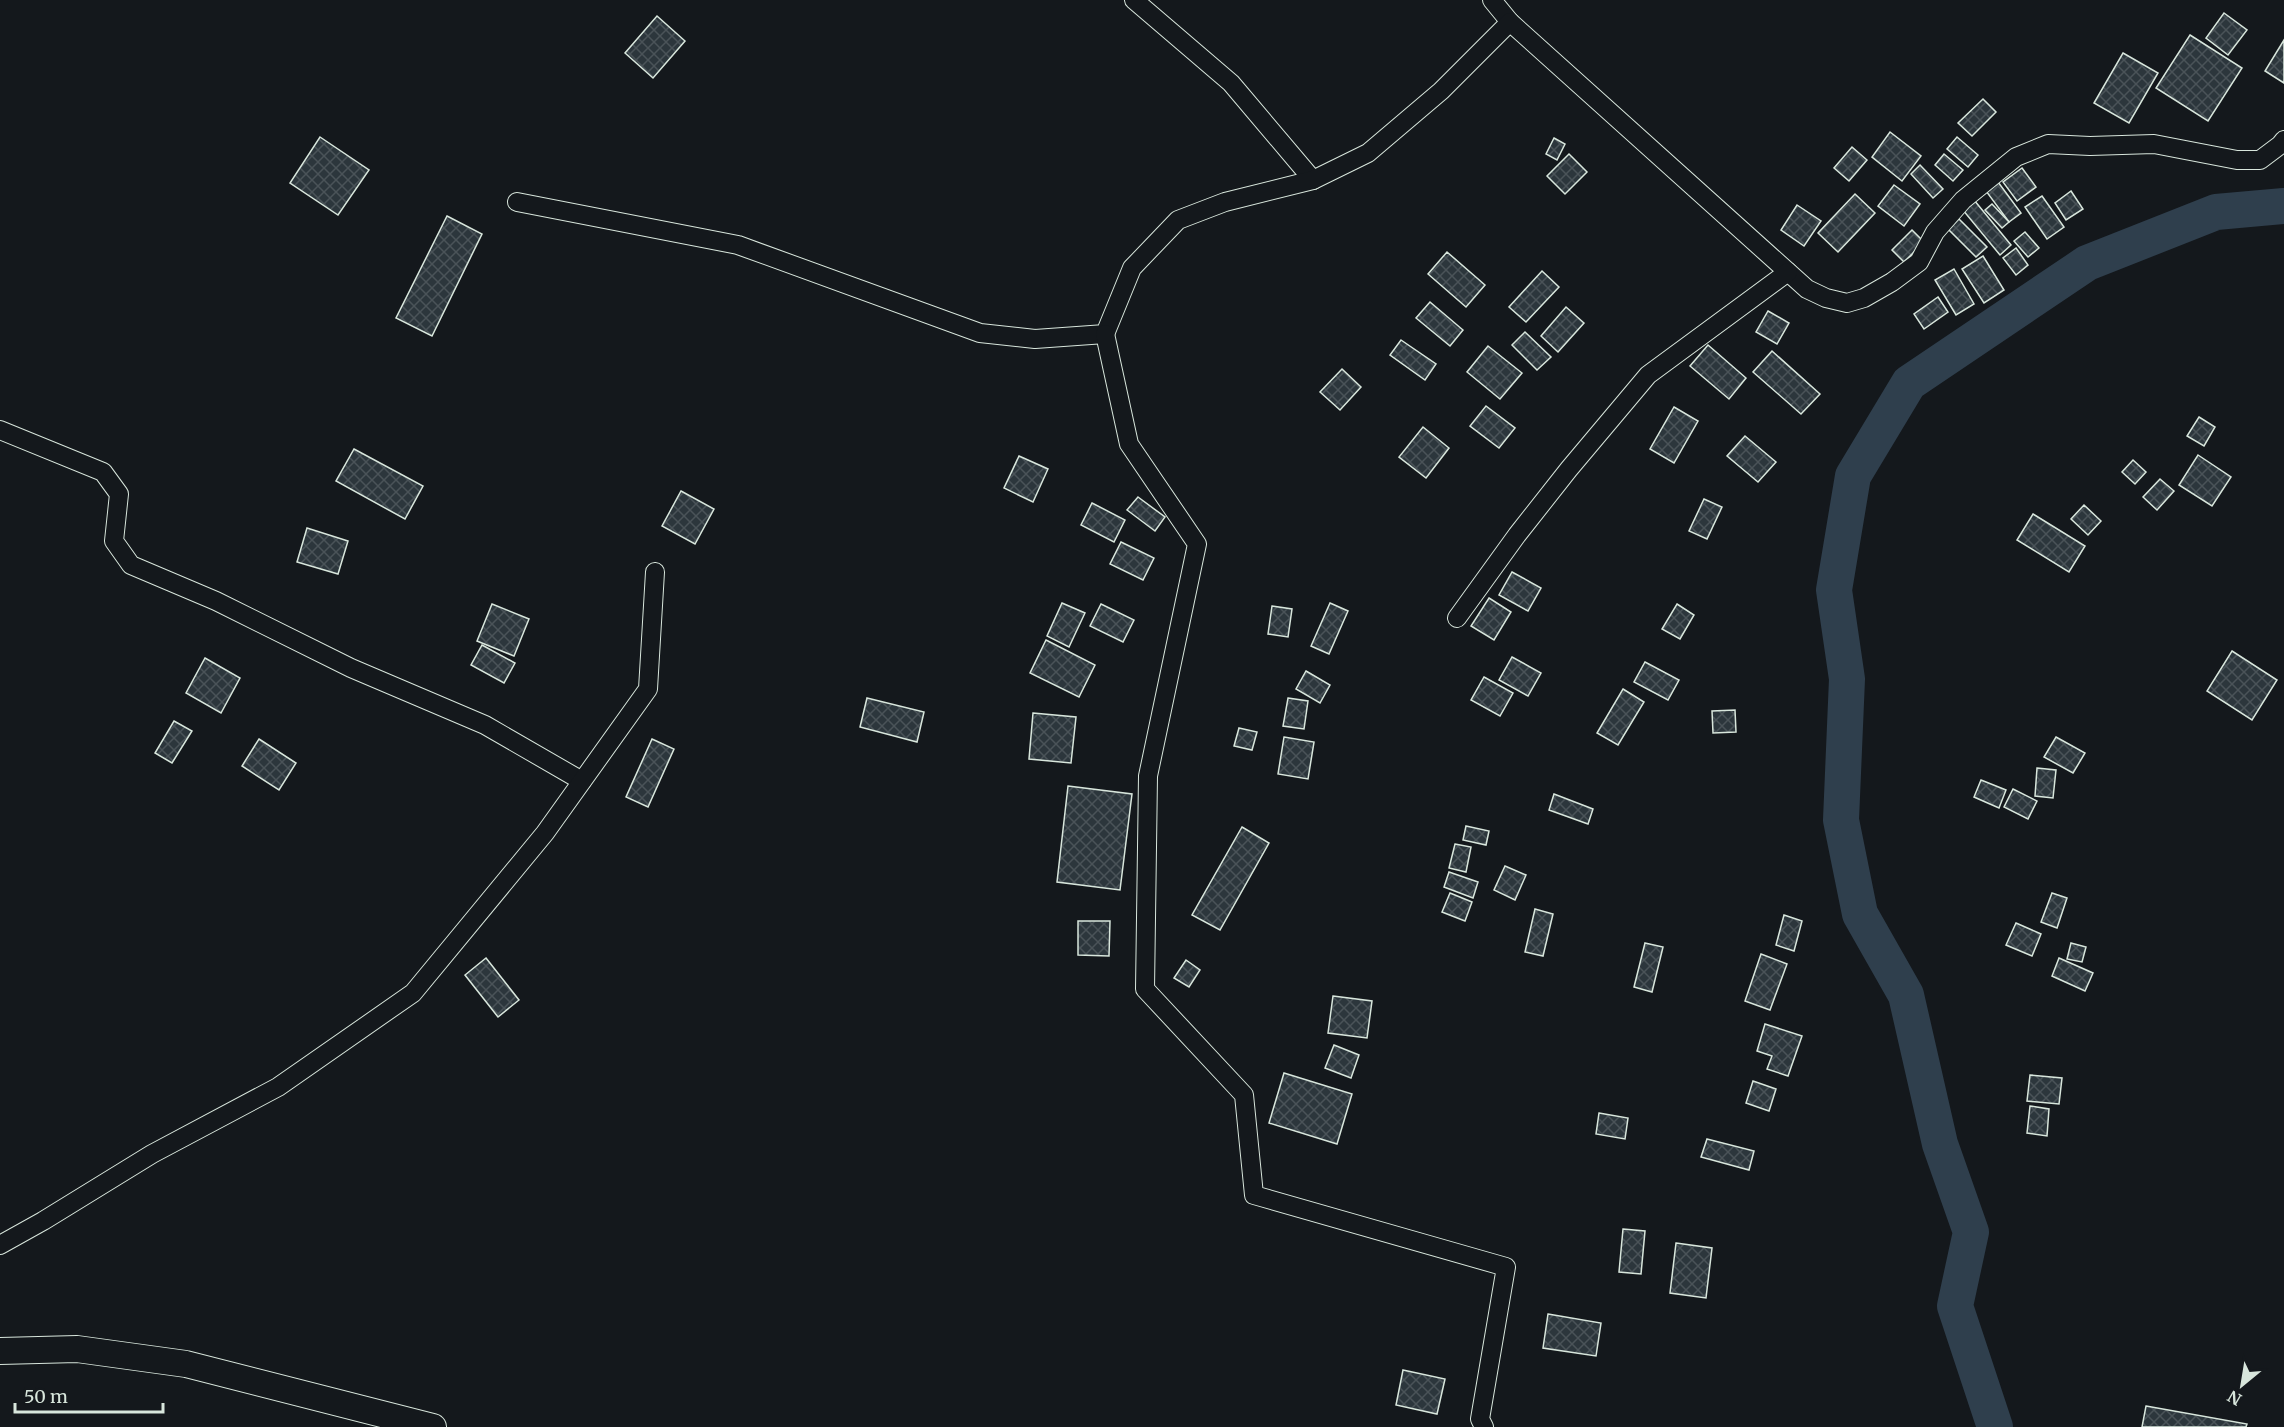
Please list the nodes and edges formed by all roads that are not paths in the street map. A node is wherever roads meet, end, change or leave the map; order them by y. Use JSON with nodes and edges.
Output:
{"nodes":[{"id":1,"x":1134,"y":0,"type":"edge"},
{"id":2,"x":1492,"y":0,"type":"edge"},
{"id":3,"x":1510,"y":22,"type":"junction"},
{"id":4,"x":2284,"y":140,"type":"edge"},
{"id":5,"x":1313,"y":180,"type":"junction"},
{"id":6,"x":517,"y":202,"type":"dead end"},
{"id":7,"x":1788,"y":272,"type":"junction"},
{"id":8,"x":1105,"y":334,"type":"junction"},
{"id":9,"x":0,"y":430,"type":"edge"},
{"id":10,"x":655,"y":572,"type":"dead end"},
{"id":11,"x":1457,"y":618,"type":"dead end"},
{"id":12,"x":582,"y":781,"type":"junction"},
{"id":13,"x":0,"y":1245,"type":"edge"},
{"id":14,"x":0,"y":1351,"type":"edge"},
{"id":15,"x":383,"y":1421,"type":"edge"},
{"id":16,"x":433,"y":1427,"type":"edge"},
{"id":17,"x":1484,"y":1427,"type":"edge"}],
"edges":[{"from":1,"to":5,"type":"street"},
{"from":2,"to":3,"type":"street"},
{"from":3,"to":5,"type":"street"},
{"from":3,"to":7,"type":"street"},
{"from":4,"to":7,"type":"street"},
{"from":5,"to":8,"type":"street"},
{"from":6,"to":8,"type":"street"},
{"from":7,"to":11,"type":"street"},
{"from":8,"to":17,"type":"street"},
{"from":9,"to":12,"type":"street"},
{"from":10,"to":12,"type":"street"},
{"from":12,"to":13,"type":"street"},
{"from":14,"to":15,"type":"street"},
{"from":15,"to":16,"type":"street"}]}
